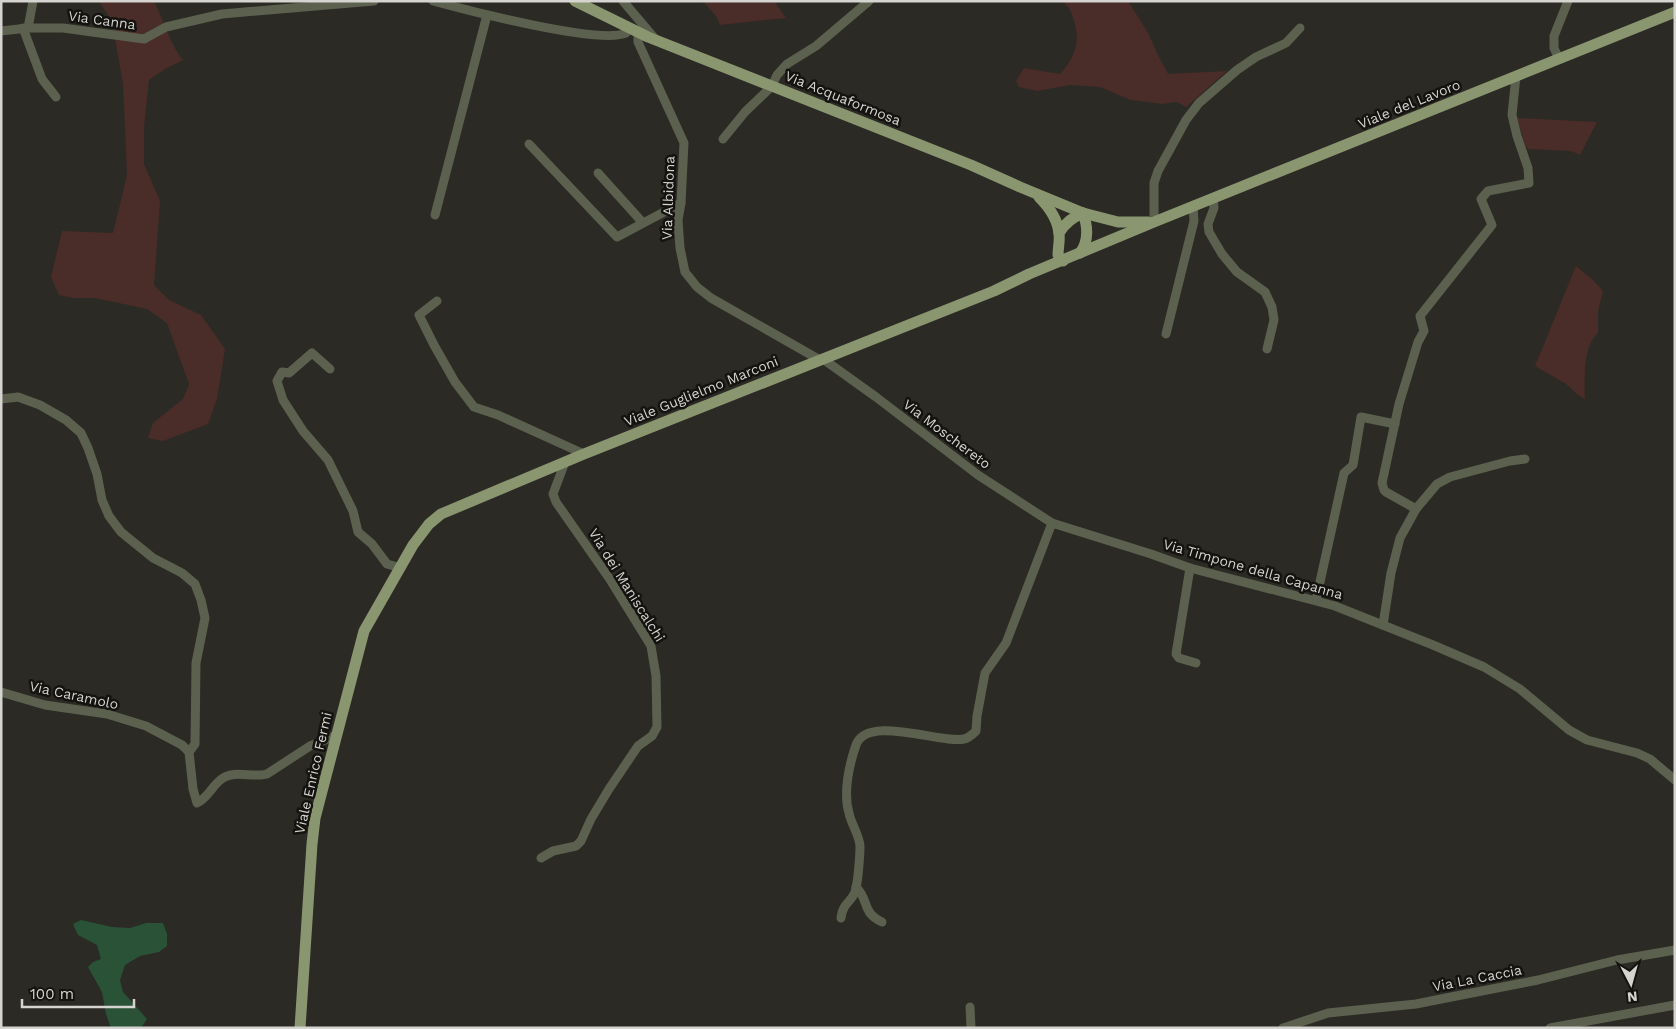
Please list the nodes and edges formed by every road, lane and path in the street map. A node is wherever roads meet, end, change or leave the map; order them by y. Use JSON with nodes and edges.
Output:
{"nodes":[{"id":1,"x":33,"y":1,"type":"edge"},
{"id":2,"x":374,"y":1,"type":"edge"},
{"id":3,"x":433,"y":1,"type":"edge"},
{"id":4,"x":575,"y":1,"type":"edge"},
{"id":5,"x":623,"y":1,"type":"edge"},
{"id":6,"x":869,"y":1,"type":"edge"},
{"id":7,"x":1568,"y":1,"type":"edge"},
{"id":8,"x":295,"y":4,"type":"edge"},
{"id":9,"x":1675,"y":12,"type":"edge"},
{"id":10,"x":487,"y":15,"type":"junction"},
{"id":11,"x":25,"y":28,"type":"junction"},
{"id":12,"x":1300,"y":28,"type":"dead end"},
{"id":13,"x":633,"y":29,"type":"junction"},
{"id":14,"x":1,"y":31,"type":"edge"},
{"id":15,"x":656,"y":40,"type":"junction"},
{"id":16,"x":1559,"y":59,"type":"junction"},
{"id":17,"x":1516,"y":76,"type":"junction"},
{"id":18,"x":772,"y":86,"type":"junction"},
{"id":19,"x":56,"y":97,"type":"dead end"},
{"id":20,"x":723,"y":139,"type":"dead end"},
{"id":21,"x":529,"y":144,"type":"dead end"},
{"id":22,"x":598,"y":173,"type":"dead end"},
{"id":23,"x":1036,"y":194,"type":"junction"},
{"id":24,"x":1213,"y":198,"type":"junction"},
{"id":25,"x":681,"y":203,"type":"junction"},
{"id":26,"x":1193,"y":206,"type":"junction"},
{"id":27,"x":1083,"y":213,"type":"junction"},
{"id":28,"x":435,"y":215,"type":"dead end"},
{"id":29,"x":1154,"y":222,"type":"junction"},
{"id":30,"x":643,"y":223,"type":"junction"},
{"id":31,"x":1059,"y":233,"type":"junction"},
{"id":32,"x":1080,"y":253,"type":"junction"},
{"id":33,"x":1061,"y":256,"type":"junction"},
{"id":34,"x":437,"y":301,"type":"dead end"},
{"id":35,"x":1166,"y":334,"type":"dead end"},
{"id":36,"x":1267,"y":349,"type":"dead end"},
{"id":37,"x":821,"y":360,"type":"junction"},
{"id":38,"x":330,"y":369,"type":"dead end"},
{"id":39,"x":1,"y":399,"type":"edge"},
{"id":40,"x":1395,"y":424,"type":"junction"},
{"id":41,"x":584,"y":454,"type":"junction"},
{"id":42,"x":1525,"y":459,"type":"dead end"},
{"id":43,"x":565,"y":462,"type":"junction"},
{"id":44,"x":1416,"y":509,"type":"junction"},
{"id":45,"x":1055,"y":524,"type":"junction"},
{"id":46,"x":400,"y":568,"type":"junction"},
{"id":47,"x":1190,"y":568,"type":"junction"},
{"id":48,"x":1316,"y":600,"type":"junction"},
{"id":49,"x":1383,"y":625,"type":"junction"},
{"id":50,"x":1196,"y":663,"type":"dead end"},
{"id":51,"x":1,"y":692,"type":"edge"},
{"id":52,"x":337,"y":735,"type":"junction"},
{"id":53,"x":189,"y":752,"type":"junction"},
{"id":54,"x":1675,"y":780,"type":"edge"},
{"id":55,"x":541,"y":858,"type":"dead end"},
{"id":56,"x":856,"y":887,"type":"junction"},
{"id":57,"x":841,"y":918,"type":"dead end"},
{"id":58,"x":882,"y":922,"type":"dead end"},
{"id":59,"x":1675,"y":950,"type":"edge"},
{"id":60,"x":1675,"y":1005,"type":"edge"},
{"id":61,"x":970,"y":1007,"type":"dead end"},
{"id":62,"x":300,"y":1028,"type":"edge"},
{"id":63,"x":971,"y":1028,"type":"edge"},
{"id":64,"x":1284,"y":1028,"type":"edge"},
{"id":65,"x":1550,"y":1028,"type":"edge"}],
"edges":[{"from":1,"to":11,"type":"street"},
{"from":2,"to":8,"type":"street","name":"Via Canna"},
{"from":3,"to":10,"type":"street"},
{"from":4,"to":13,"type":"main road","name":"Via Acquaformosa"},
{"from":5,"to":15,"type":"street"},
{"from":6,"to":18,"type":"street"},
{"from":7,"to":16,"type":"street"},
{"from":8,"to":11,"type":"street","name":"Via Canna"},
{"from":9,"to":16,"type":"main road","name":"Viale del Lavoro"},
{"from":10,"to":13,"type":"street"},
{"from":10,"to":28,"type":"street"},
{"from":11,"to":14,"type":"street","name":"Via Canna"},
{"from":11,"to":19,"type":"street"},
{"from":12,"to":29,"type":"street"},
{"from":13,"to":15,"type":"main road","name":"Via Acquaformosa"},
{"from":13,"to":25,"type":"street","name":"Via Albidona"},
{"from":15,"to":18,"type":"main road","name":"Via Acquaformosa"},
{"from":16,"to":17,"type":"main road","name":"Viale del Lavoro"},
{"from":17,"to":24,"type":"main road","name":"Viale del Lavoro"},
{"from":17,"to":40,"type":"street"},
{"from":18,"to":20,"type":"street"},
{"from":18,"to":23,"type":"main road","name":"Via Acquaformosa"},
{"from":21,"to":30,"type":"street"},
{"from":22,"to":30,"type":"street"},
{"from":23,"to":27,"type":"main road","name":"Via Acquaformosa"},
{"from":23,"to":31,"type":"main road"},
{"from":24,"to":26,"type":"main road","name":"Viale del Lavoro"},
{"from":24,"to":36,"type":"street"},
{"from":25,"to":30,"type":"street"},
{"from":25,"to":37,"type":"street","name":"Via Albidona"},
{"from":26,"to":29,"type":"main road","name":"Viale del Lavoro"},
{"from":26,"to":35,"type":"street"},
{"from":27,"to":29,"type":"main road","name":"Via Acquaformosa"},
{"from":27,"to":31,"type":"main road"},
{"from":27,"to":32,"type":"main road"},
{"from":29,"to":32,"type":"main road","name":"Viale del Lavoro"},
{"from":31,"to":33,"type":"main road"},
{"from":32,"to":33,"type":"main road","name":"Viale Guglielmo Marconi"},
{"from":33,"to":37,"type":"main road","name":"Viale Guglielmo Marconi"},
{"from":34,"to":41,"type":"street"},
{"from":37,"to":41,"type":"main road","name":"Viale Guglielmo Marconi"},
{"from":37,"to":45,"type":"street","name":"Via Moschereto"},
{"from":38,"to":46,"type":"street"},
{"from":39,"to":53,"type":"street"},
{"from":40,"to":44,"type":"street"},
{"from":40,"to":48,"type":"street"},
{"from":41,"to":43,"type":"main road","name":"Viale Guglielmo Marconi"},
{"from":42,"to":44,"type":"street"},
{"from":43,"to":46,"type":"main road","name":"Viale Guglielmo Marconi"},
{"from":43,"to":55,"type":"street","name":"Via dei Maniscalchi"},
{"from":44,"to":49,"type":"street"},
{"from":45,"to":47,"type":"street","name":"Via Timpone della Capanna"},
{"from":45,"to":56,"type":"street"},
{"from":46,"to":52,"type":"main road","name":"Viale Enrico Fermi"},
{"from":47,"to":48,"type":"street","name":"Via Timpone della Capanna"},
{"from":47,"to":50,"type":"street"},
{"from":48,"to":49,"type":"street","name":"Via Timpone della Capanna"},
{"from":49,"to":54,"type":"street","name":"Via Timpone della Capanna"},
{"from":51,"to":53,"type":"street","name":"Via Caramolo"},
{"from":52,"to":53,"type":"street"},
{"from":52,"to":62,"type":"main road","name":"Viale Enrico Fermi"},
{"from":56,"to":57,"type":"street"},
{"from":56,"to":58,"type":"street"},
{"from":59,"to":64,"type":"street","name":"Via La Caccia"},
{"from":60,"to":65,"type":"street"},
{"from":61,"to":63,"type":"street"}]}
